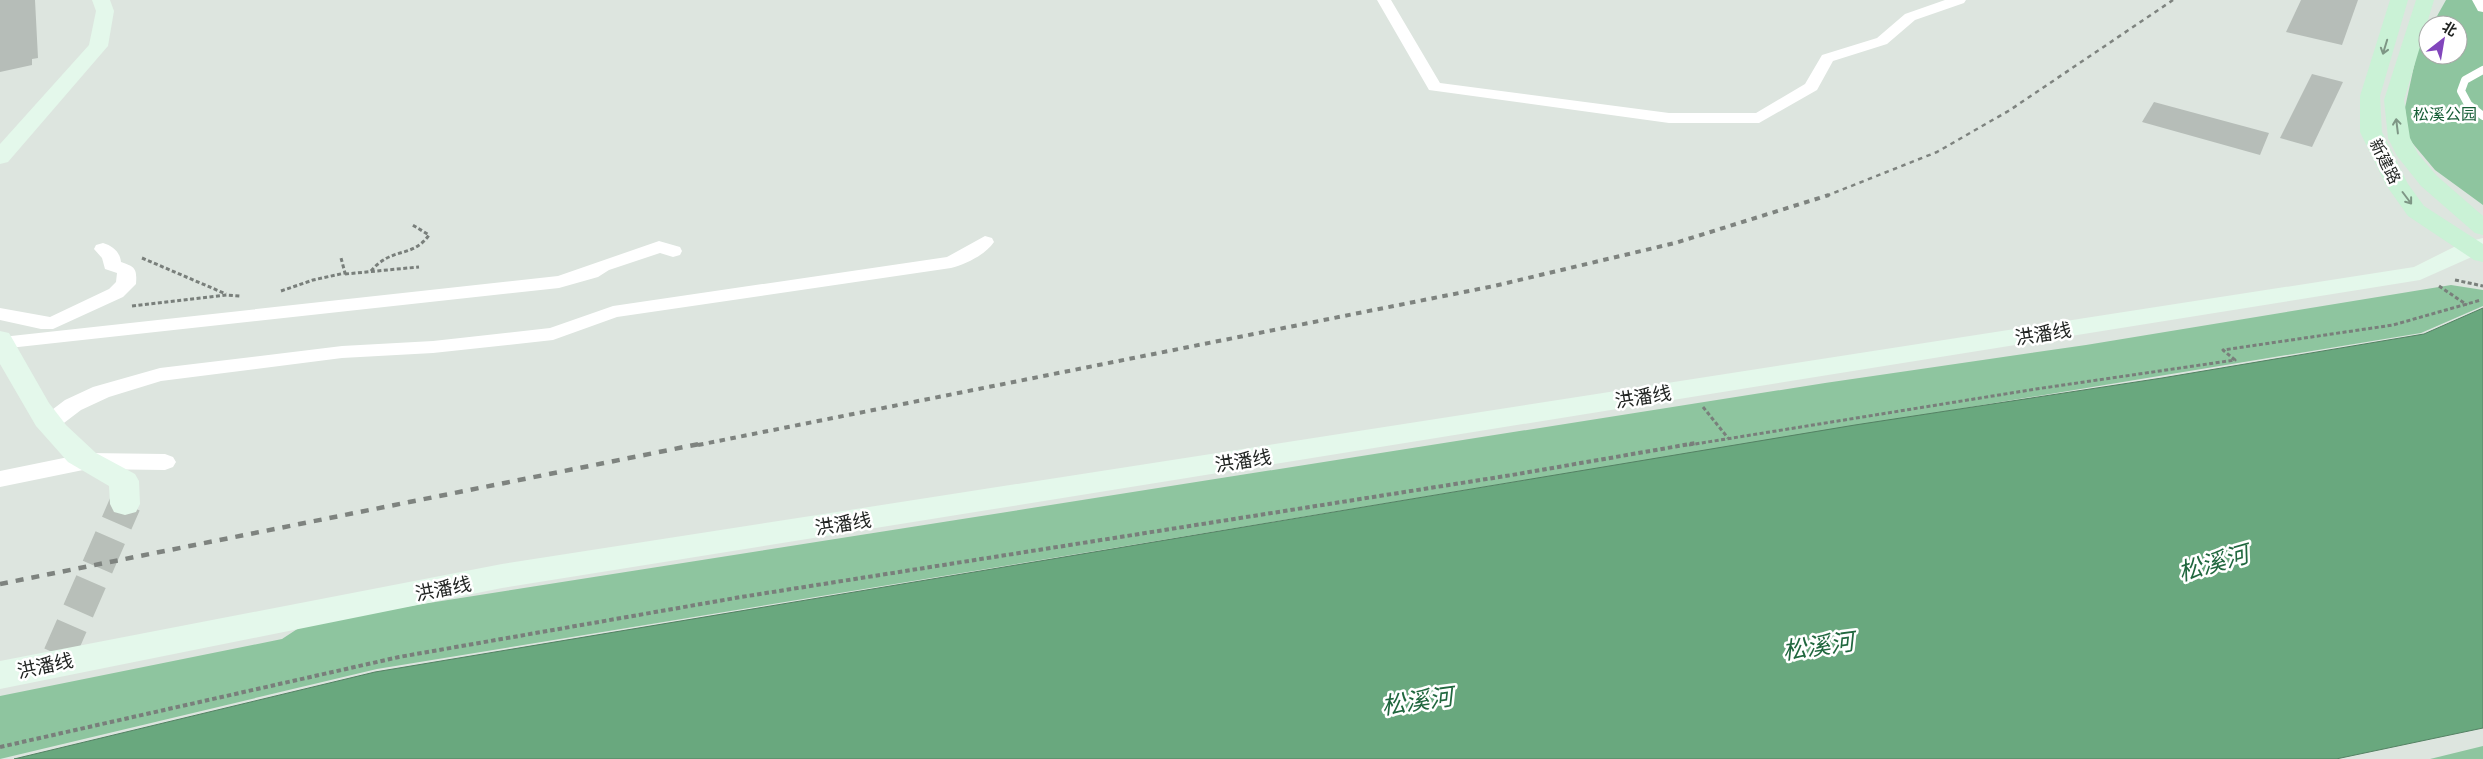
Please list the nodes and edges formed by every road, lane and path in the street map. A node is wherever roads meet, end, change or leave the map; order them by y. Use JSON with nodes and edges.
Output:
{"nodes":[{"id":1,"x":100,"y":0,"type":"edge"},
{"id":2,"x":1384,"y":0,"type":"edge"},
{"id":3,"x":1959,"y":0,"type":"edge"},
{"id":4,"x":2399,"y":0,"type":"edge"},
{"id":5,"x":2425,"y":0,"type":"edge"},
{"id":6,"x":2479,"y":0,"type":"edge"},
{"id":7,"x":2483,"y":8,"type":"edge"},
{"id":8,"x":2483,"y":70,"type":"edge"},
{"id":9,"x":2483,"y":116,"type":"edge"},
{"id":10,"x":0,"y":157,"type":"edge"},
{"id":11,"x":411,"y":224,"type":"dead end"},
{"id":12,"x":985,"y":242,"type":"dead end"},
{"id":13,"x":2480,"y":244,"type":"edge"},
{"id":14,"x":103,"y":249,"type":"joint"},
{"id":15,"x":673,"y":251,"type":"dead end"},
{"id":16,"x":341,"y":258,"type":"dead end"},
{"id":17,"x":418,"y":267,"type":"dead end"},
{"id":18,"x":371,"y":271,"type":"junction"},
{"id":19,"x":345,"y":273,"type":"junction"},
{"id":20,"x":2420,"y":273,"type":"junction"},
{"id":21,"x":278,"y":293,"type":"dead end"},
{"id":22,"x":227,"y":295,"type":"junction"},
{"id":23,"x":246,"y":296,"type":"dead end"},
{"id":24,"x":2481,"y":300,"type":"dead end"},
{"id":25,"x":2466,"y":305,"type":"junction"},
{"id":26,"x":132,"y":306,"type":"dead end"},
{"id":27,"x":0,"y":314,"type":"edge"},
{"id":28,"x":1,"y":341,"type":"edge"},
{"id":29,"x":1688,"y":389,"type":"junction"},
{"id":30,"x":48,"y":424,"type":"junction"},
{"id":31,"x":1728,"y":438,"type":"junction"},
{"id":32,"x":88,"y":461,"type":"junction"},
{"id":33,"x":165,"y":462,"type":"dead end"},
{"id":34,"x":0,"y":479,"type":"edge"},
{"id":35,"x":125,"y":504,"type":"tunnel mouth"},
{"id":36,"x":0,"y":675,"type":"edge"},
{"id":37,"x":0,"y":747,"type":"edge"}],
"edges":[{"from":1,"to":10,"type":"main road"},
{"from":2,"to":3,"type":"street"},
{"from":4,"to":13,"type":"main road","name":"新建路","one_way":true},
{"from":13,"to":5,"type":"main road","name":"新建路","one_way":true},
{"from":6,"to":7,"type":"street"},
{"from":8,"to":9,"type":"lane"},
{"from":11,"to":18,"type":"path"},
{"from":12,"to":30,"type":"street"},
{"from":13,"to":20,"type":"main road","name":"洪潘线"},
{"from":14,"to":22,"type":"path"},
{"from":14,"to":27,"type":"street"},
{"from":15,"to":28,"type":"street"},
{"from":16,"to":19,"type":"path"},
{"from":17,"to":18,"type":"path"},
{"from":18,"to":19,"type":"path"},
{"from":19,"to":21,"type":"path"},
{"from":20,"to":25,"type":"path"},
{"from":20,"to":29,"type":"main road","name":"洪潘线"},
{"from":22,"to":23,"type":"path"},
{"from":22,"to":26,"type":"path"},
{"from":24,"to":25,"type":"path"},
{"from":25,"to":31,"type":"path"},
{"from":28,"to":30,"type":"main road"},
{"from":29,"to":31,"type":"path"},
{"from":29,"to":36,"type":"main road","name":"洪潘线"},
{"from":30,"to":32,"type":"main road"},
{"from":31,"to":37,"type":"path"},
{"from":32,"to":33,"type":"street"},
{"from":32,"to":34,"type":"street"},
{"from":32,"to":35,"type":"main road"}]}
